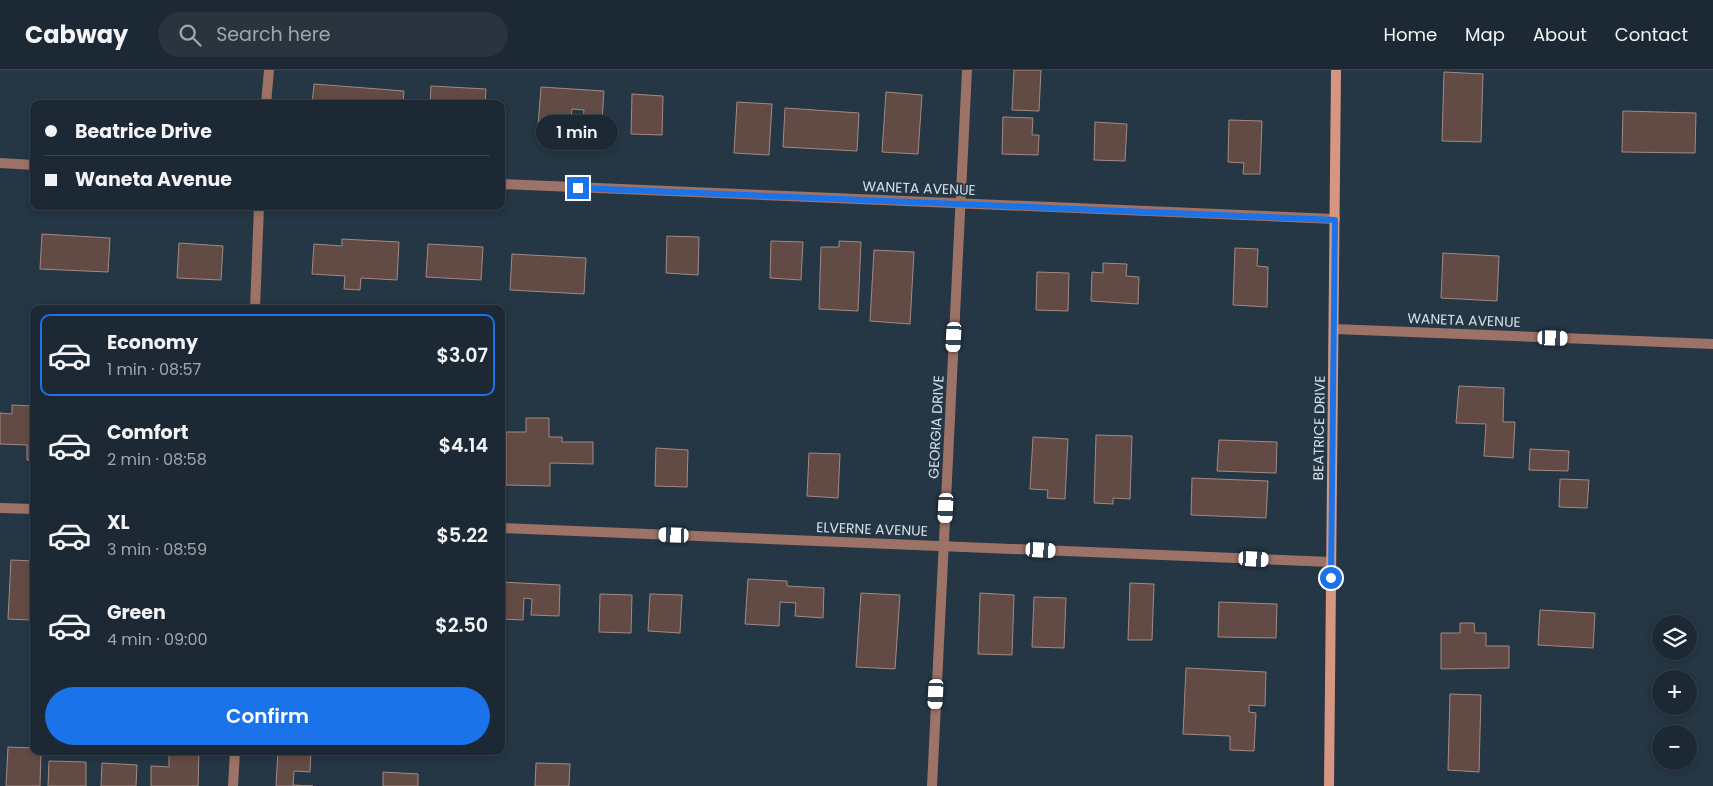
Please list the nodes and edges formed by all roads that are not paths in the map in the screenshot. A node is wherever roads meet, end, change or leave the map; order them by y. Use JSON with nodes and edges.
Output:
{"nodes":[{"id":1,"x":269,"y":70,"type":"edge"},
{"id":2,"x":968,"y":70,"type":"edge"},
{"id":3,"x":1336,"y":70,"type":"edge"},
{"id":4,"x":266,"y":100,"type":"edge"},
{"id":5,"x":0,"y":163,"type":"edge"},
{"id":6,"x":30,"y":165,"type":"edge"},
{"id":7,"x":505,"y":184,"type":"edge"},
{"id":8,"x":961,"y":204,"type":"junction"},
{"id":9,"x":259,"y":210,"type":"edge"},
{"id":10,"x":1335,"y":220,"type":"junction"},
{"id":11,"x":255,"y":305,"type":"edge"},
{"id":12,"x":1334,"y":329,"type":"junction"},
{"id":13,"x":1713,"y":344,"type":"edge"},
{"id":14,"x":0,"y":508,"type":"edge"},
{"id":15,"x":30,"y":509,"type":"edge"},
{"id":16,"x":505,"y":528,"type":"edge"},
{"id":17,"x":944,"y":546,"type":"junction"},
{"id":18,"x":1331,"y":562,"type":"junction"},
{"id":19,"x":235,"y":755,"type":"edge"},
{"id":20,"x":233,"y":786,"type":"edge"},
{"id":21,"x":932,"y":786,"type":"edge"},
{"id":22,"x":1329,"y":786,"type":"edge"}],
"edges":[{"from":1,"to":4,"type":"street"},
{"from":2,"to":8,"type":"street","name":"GEORGIA DRIVE"},
{"from":3,"to":10,"type":"street","name":"BEATRICE DRIVE"},
{"from":5,"to":6,"type":"street"},
{"from":7,"to":8,"type":"street","name":"WANETA AVENUE"},
{"from":8,"to":10,"type":"street","name":"WANETA AVENUE"},
{"from":8,"to":17,"type":"street","name":"GEORGIA DRIVE"},
{"from":9,"to":11,"type":"street"},
{"from":10,"to":12,"type":"street","name":"BEATRICE DRIVE"},
{"from":12,"to":13,"type":"street","name":"WANETA AVENUE"},
{"from":12,"to":18,"type":"street","name":"BEATRICE DRIVE"},
{"from":14,"to":15,"type":"street"},
{"from":16,"to":17,"type":"street","name":"ELVERNE AVENUE"},
{"from":17,"to":18,"type":"street","name":"ELVERNE AVENUE"},
{"from":17,"to":21,"type":"street","name":"GEORGIA DRIVE"},
{"from":18,"to":22,"type":"street","name":"BEATRICE DRIVE"},
{"from":19,"to":20,"type":"street"}]}
